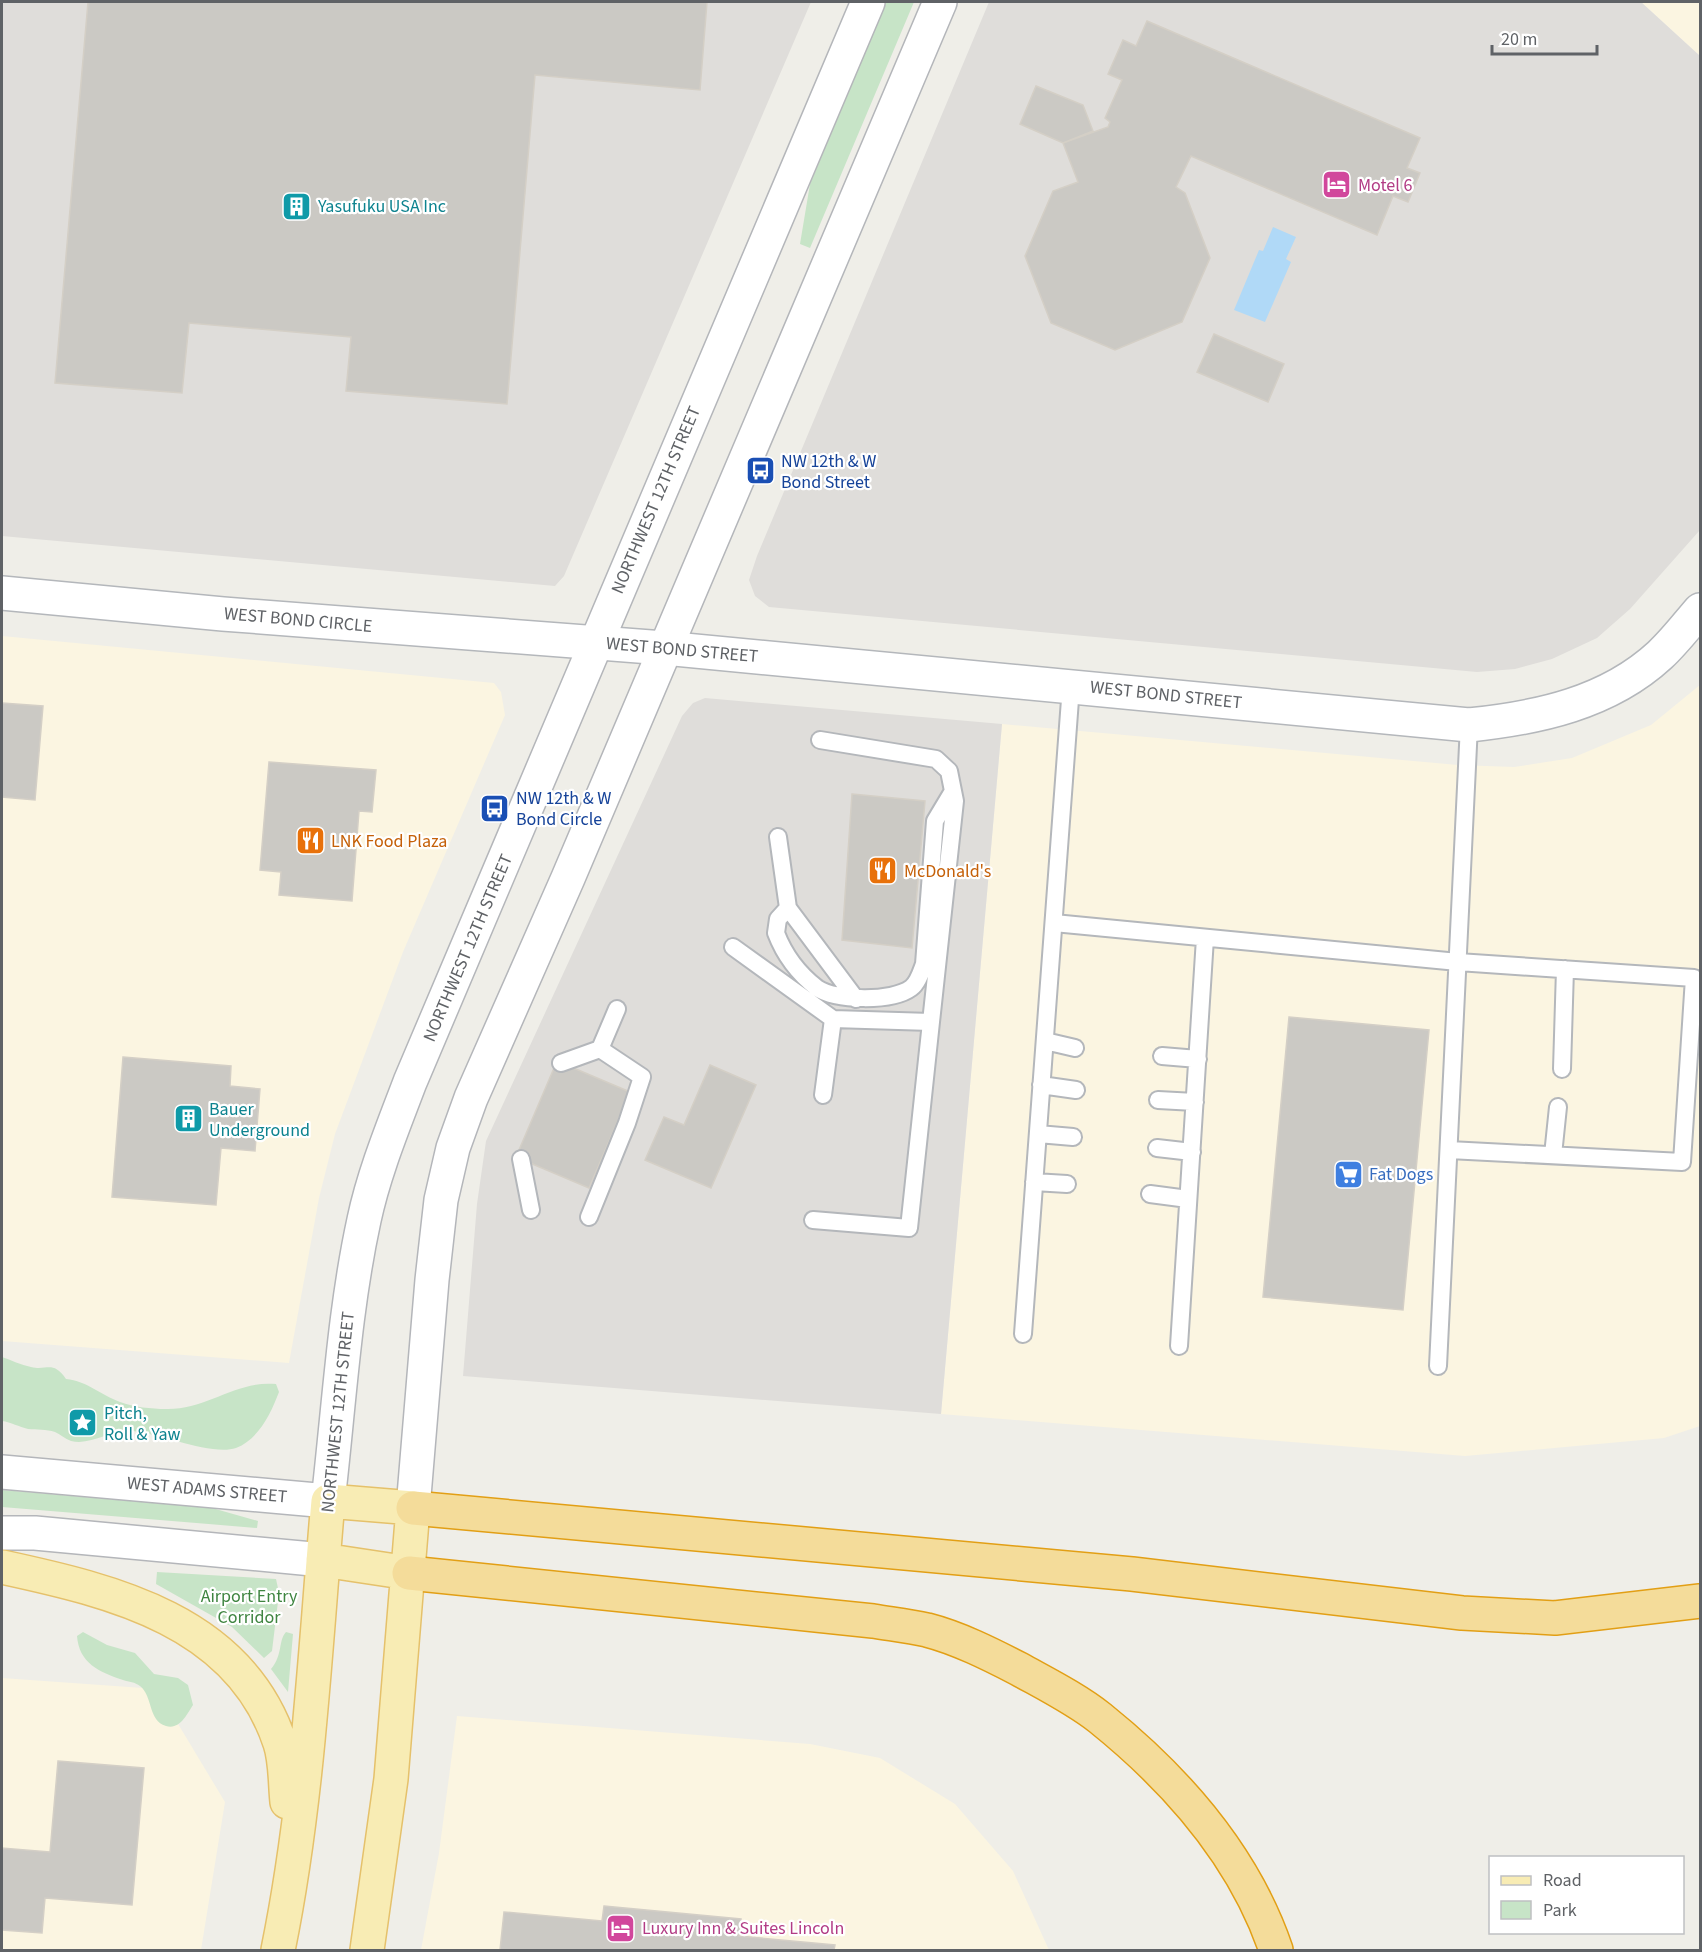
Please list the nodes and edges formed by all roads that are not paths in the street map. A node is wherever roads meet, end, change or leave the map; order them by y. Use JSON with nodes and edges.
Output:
{"nodes":[{"id":1,"x":868,"y":2,"type":"edge"},
{"id":2,"x":940,"y":2,"type":"edge"},
{"id":3,"x":2,"y":592,"type":"edge"},
{"id":4,"x":1701,"y":610,"type":"edge"},
{"id":5,"x":596,"y":643,"type":"junction"},
{"id":6,"x":664,"y":648,"type":"junction"},
{"id":7,"x":1071,"y":686,"type":"junction"},
{"id":8,"x":1469,"y":724,"type":"junction"},
{"id":9,"x":820,"y":740,"type":"dead end"},
{"id":10,"x":953,"y":791,"type":"junction"},
{"id":11,"x":778,"y":837,"type":"dead end"},
{"id":12,"x":788,"y":908,"type":"junction"},
{"id":13,"x":1054,"y":923,"type":"junction"},
{"id":14,"x":1205,"y":938,"type":"junction"},
{"id":15,"x":733,"y":947,"type":"dead end"},
{"id":16,"x":1458,"y":962,"type":"junction"},
{"id":17,"x":1565,"y":969,"type":"junction"},
{"id":18,"x":856,"y":999,"type":"junction"},
{"id":19,"x":617,"y":1009,"type":"dead end"},
{"id":20,"x":833,"y":1019,"type":"junction"},
{"id":21,"x":931,"y":1022,"type":"junction"},
{"id":22,"x":1045,"y":1041,"type":"junction"},
{"id":23,"x":1075,"y":1048,"type":"dead end"},
{"id":24,"x":600,"y":1049,"type":"junction"},
{"id":25,"x":1162,"y":1056,"type":"dead end"},
{"id":26,"x":1198,"y":1059,"type":"junction"},
{"id":27,"x":561,"y":1063,"type":"dead end"},
{"id":28,"x":1562,"y":1069,"type":"dead end"},
{"id":29,"x":1041,"y":1085,"type":"junction"},
{"id":30,"x":1076,"y":1090,"type":"dead end"},
{"id":31,"x":823,"y":1095,"type":"dead end"},
{"id":32,"x":1158,"y":1100,"type":"dead end"},
{"id":33,"x":1195,"y":1102,"type":"junction"},
{"id":34,"x":1558,"y":1107,"type":"dead end"},
{"id":35,"x":1038,"y":1134,"type":"junction"},
{"id":36,"x":1074,"y":1137,"type":"dead end"},
{"id":37,"x":1157,"y":1148,"type":"dead end"},
{"id":38,"x":1449,"y":1150,"type":"junction"},
{"id":39,"x":1192,"y":1152,"type":"junction"},
{"id":40,"x":1553,"y":1155,"type":"junction"},
{"id":41,"x":521,"y":1159,"type":"dead end"},
{"id":42,"x":1034,"y":1182,"type":"junction"},
{"id":43,"x":1067,"y":1184,"type":"dead end"},
{"id":44,"x":1150,"y":1194,"type":"dead end"},
{"id":45,"x":1188,"y":1199,"type":"junction"},
{"id":46,"x":531,"y":1210,"type":"dead end"},
{"id":47,"x":589,"y":1217,"type":"dead end"},
{"id":48,"x":813,"y":1220,"type":"dead end"},
{"id":49,"x":1023,"y":1334,"type":"dead end"},
{"id":50,"x":1179,"y":1346,"type":"dead end"},
{"id":51,"x":1438,"y":1366,"type":"dead end"},
{"id":52,"x":2,"y":1472,"type":"edge"},
{"id":53,"x":328,"y":1501,"type":"junction"},
{"id":54,"x":413,"y":1508,"type":"junction"},
{"id":55,"x":2,"y":1533,"type":"edge"},
{"id":56,"x":323,"y":1560,"type":"junction"},
{"id":57,"x":2,"y":1568,"type":"edge"},
{"id":58,"x":409,"y":1573,"type":"junction"},
{"id":59,"x":1701,"y":1601,"type":"edge"},
{"id":60,"x":295,"y":1854,"type":"junction"},
{"id":61,"x":278,"y":1950,"type":"edge"},
{"id":62,"x":367,"y":1950,"type":"edge"},
{"id":63,"x":1276,"y":1950,"type":"edge"}],
"edges":[{"from":1,"to":5,"type":"main road","name":"NORTHWEST 12TH STREET"},
{"from":2,"to":6,"type":"main road"},
{"from":3,"to":5,"type":"main road","name":"WEST BOND CIRCLE"},
{"from":4,"to":8,"type":"main road","name":"WEST BOND STREET"},
{"from":5,"to":6,"type":"main road","name":"WEST BOND STREET"},
{"from":5,"to":53,"type":"main road","name":"NORTHWEST 12TH STREET"},
{"from":6,"to":7,"type":"main road","name":"WEST BOND STREET"},
{"from":6,"to":54,"type":"main road"},
{"from":7,"to":8,"type":"main road","name":"WEST BOND STREET"},
{"from":7,"to":13,"type":"lane"},
{"from":8,"to":16,"type":"lane"},
{"from":9,"to":10,"type":"lane"},
{"from":10,"to":18,"type":"lane"},
{"from":10,"to":21,"type":"lane"},
{"from":11,"to":12,"type":"lane"},
{"from":12,"to":18,"type":"lane"},
{"from":12,"to":18,"type":"lane"},
{"from":13,"to":14,"type":"lane"},
{"from":13,"to":22,"type":"lane"},
{"from":14,"to":16,"type":"lane"},
{"from":14,"to":26,"type":"lane"},
{"from":15,"to":20,"type":"lane"},
{"from":16,"to":17,"type":"lane"},
{"from":16,"to":38,"type":"lane"},
{"from":17,"to":28,"type":"lane"},
{"from":17,"to":40,"type":"lane"},
{"from":19,"to":24,"type":"lane"},
{"from":20,"to":21,"type":"lane"},
{"from":20,"to":31,"type":"lane"},
{"from":21,"to":48,"type":"lane"},
{"from":22,"to":23,"type":"lane"},
{"from":22,"to":29,"type":"lane"},
{"from":24,"to":27,"type":"lane"},
{"from":24,"to":47,"type":"lane"},
{"from":25,"to":26,"type":"lane"},
{"from":26,"to":33,"type":"lane"},
{"from":29,"to":30,"type":"lane"},
{"from":29,"to":35,"type":"lane"},
{"from":32,"to":33,"type":"lane"},
{"from":33,"to":39,"type":"lane"},
{"from":34,"to":40,"type":"lane"},
{"from":35,"to":36,"type":"lane"},
{"from":35,"to":42,"type":"lane"},
{"from":37,"to":39,"type":"lane"},
{"from":38,"to":40,"type":"lane"},
{"from":38,"to":51,"type":"lane"},
{"from":39,"to":45,"type":"lane"},
{"from":41,"to":46,"type":"lane"},
{"from":42,"to":43,"type":"lane"},
{"from":42,"to":49,"type":"lane"},
{"from":44,"to":45,"type":"lane"},
{"from":45,"to":50,"type":"lane"},
{"from":52,"to":53,"type":"main road","name":"WEST ADAMS STREET"},
{"from":53,"to":54,"type":"main road","name":"WEST ADAMS STREET"},
{"from":53,"to":56,"type":"main road","name":"NORTHWEST 12TH STREET"},
{"from":54,"to":58,"type":"main road"},
{"from":54,"to":59,"type":"highway"},
{"from":55,"to":56,"type":"main road"},
{"from":56,"to":58,"type":"main road"},
{"from":56,"to":60,"type":"main road","name":"NORTHWEST 12TH STREET"},
{"from":57,"to":60,"type":"main road"},
{"from":58,"to":62,"type":"main road"},
{"from":58,"to":63,"type":"highway"},
{"from":60,"to":61,"type":"main road","name":"NORTHWEST 12TH STREET"}]}
